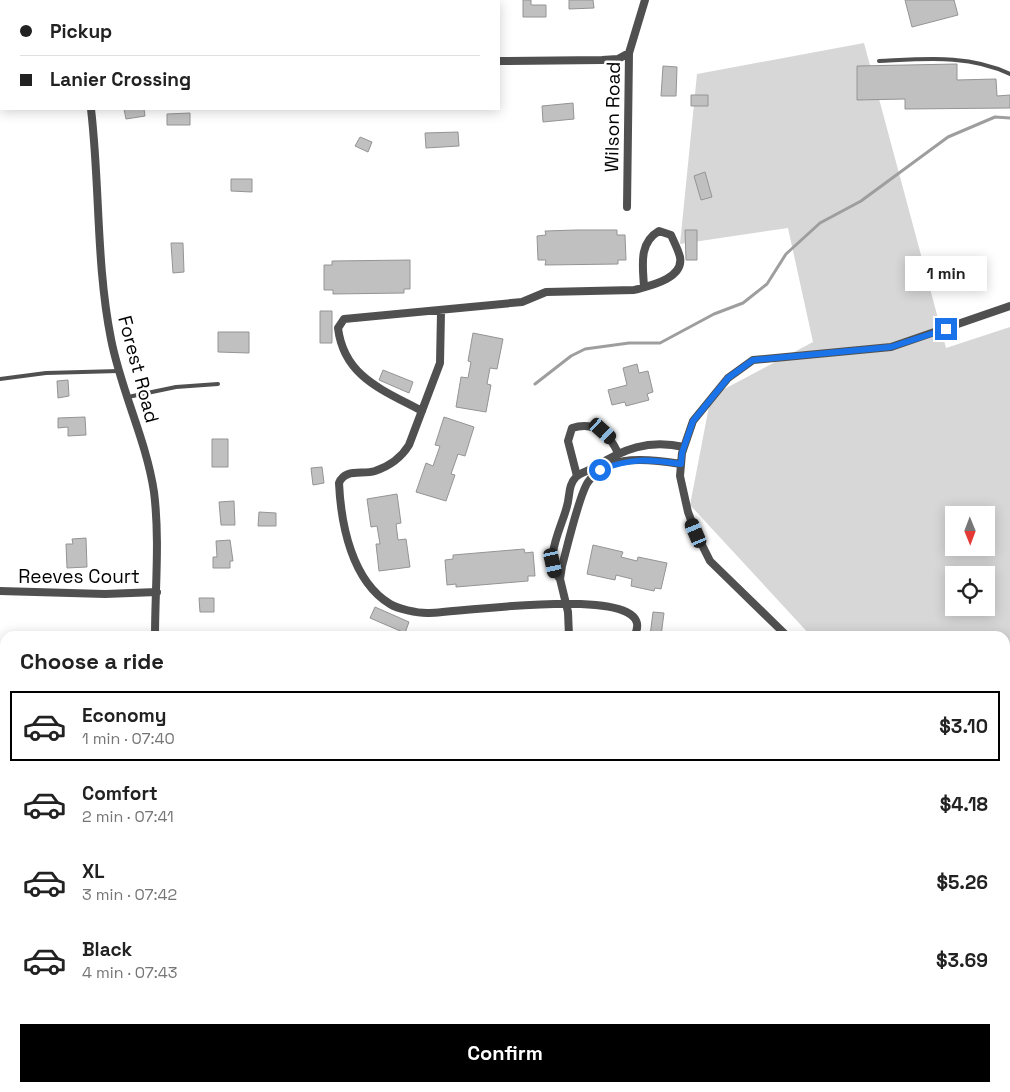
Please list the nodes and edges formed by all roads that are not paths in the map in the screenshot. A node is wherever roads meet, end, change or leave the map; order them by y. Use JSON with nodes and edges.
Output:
{"nodes":[{"id":1,"x":645,"y":0,"type":"edge"},
{"id":2,"x":629,"y":53,"type":"junction"},
{"id":3,"x":500,"y":61,"type":"edge"},
{"id":4,"x":879,"y":61,"type":"dead end"},
{"id":5,"x":1010,"y":74,"type":"edge"},
{"id":6,"x":91,"y":110,"type":"edge"},
{"id":7,"x":627,"y":207,"type":"dead end"},
{"id":8,"x":644,"y":288,"type":"junction"},
{"id":9,"x":1010,"y":306,"type":"edge"},
{"id":10,"x":441,"y":312,"type":"junction"},
{"id":11,"x":119,"y":371,"type":"junction"},
{"id":12,"x":0,"y":379,"type":"edge"},
{"id":13,"x":218,"y":384,"type":"dead end"},
{"id":14,"x":128,"y":397,"type":"junction"},
{"id":15,"x":422,"y":411,"type":"junction"},
{"id":16,"x":684,"y":447,"type":"junction"},
{"id":17,"x":618,"y":453,"type":"junction"},
{"id":18,"x":681,"y":464,"type":"junction"},
{"id":19,"x":576,"y":476,"type":"junction"},
{"id":20,"x":560,"y":579,"type":"junction"},
{"id":21,"x":0,"y":591,"type":"edge"},
{"id":22,"x":157,"y":592,"type":"junction"},
{"id":23,"x":566,"y":603,"type":"junction"},
{"id":24,"x":155,"y":631,"type":"edge"},
{"id":25,"x":569,"y":631,"type":"edge"},
{"id":26,"x":636,"y":631,"type":"edge"},
{"id":27,"x":782,"y":631,"type":"edge"}],
"edges":[{"from":1,"to":2,"type":"street","name":"Wilson Road"},
{"from":2,"to":3,"type":"street"},
{"from":2,"to":7,"type":"street","name":"Wilson Road"},
{"from":4,"to":5,"type":"lane"},
{"from":6,"to":11,"type":"street","name":"Forest Road"},
{"from":8,"to":8,"type":"street"},
{"from":8,"to":10,"type":"street"},
{"from":9,"to":16,"type":"street"},
{"from":10,"to":15,"type":"street"},
{"from":10,"to":15,"type":"street"},
{"from":11,"to":12,"type":"lane"},
{"from":11,"to":14,"type":"street","name":"Forest Road"},
{"from":13,"to":14,"type":"lane"},
{"from":14,"to":22,"type":"street","name":"Forest Road"},
{"from":15,"to":23,"type":"street"},
{"from":16,"to":17,"type":"street"},
{"from":16,"to":18,"type":"street"},
{"from":17,"to":19,"type":"street"},
{"from":17,"to":19,"type":"street"},
{"from":18,"to":20,"type":"street"},
{"from":18,"to":27,"type":"street"},
{"from":19,"to":20,"type":"street"},
{"from":20,"to":23,"type":"street"},
{"from":21,"to":22,"type":"street","name":"Reeves Court"},
{"from":22,"to":24,"type":"street","name":"Forest Road"},
{"from":23,"to":25,"type":"street"},
{"from":23,"to":26,"type":"street"}]}
